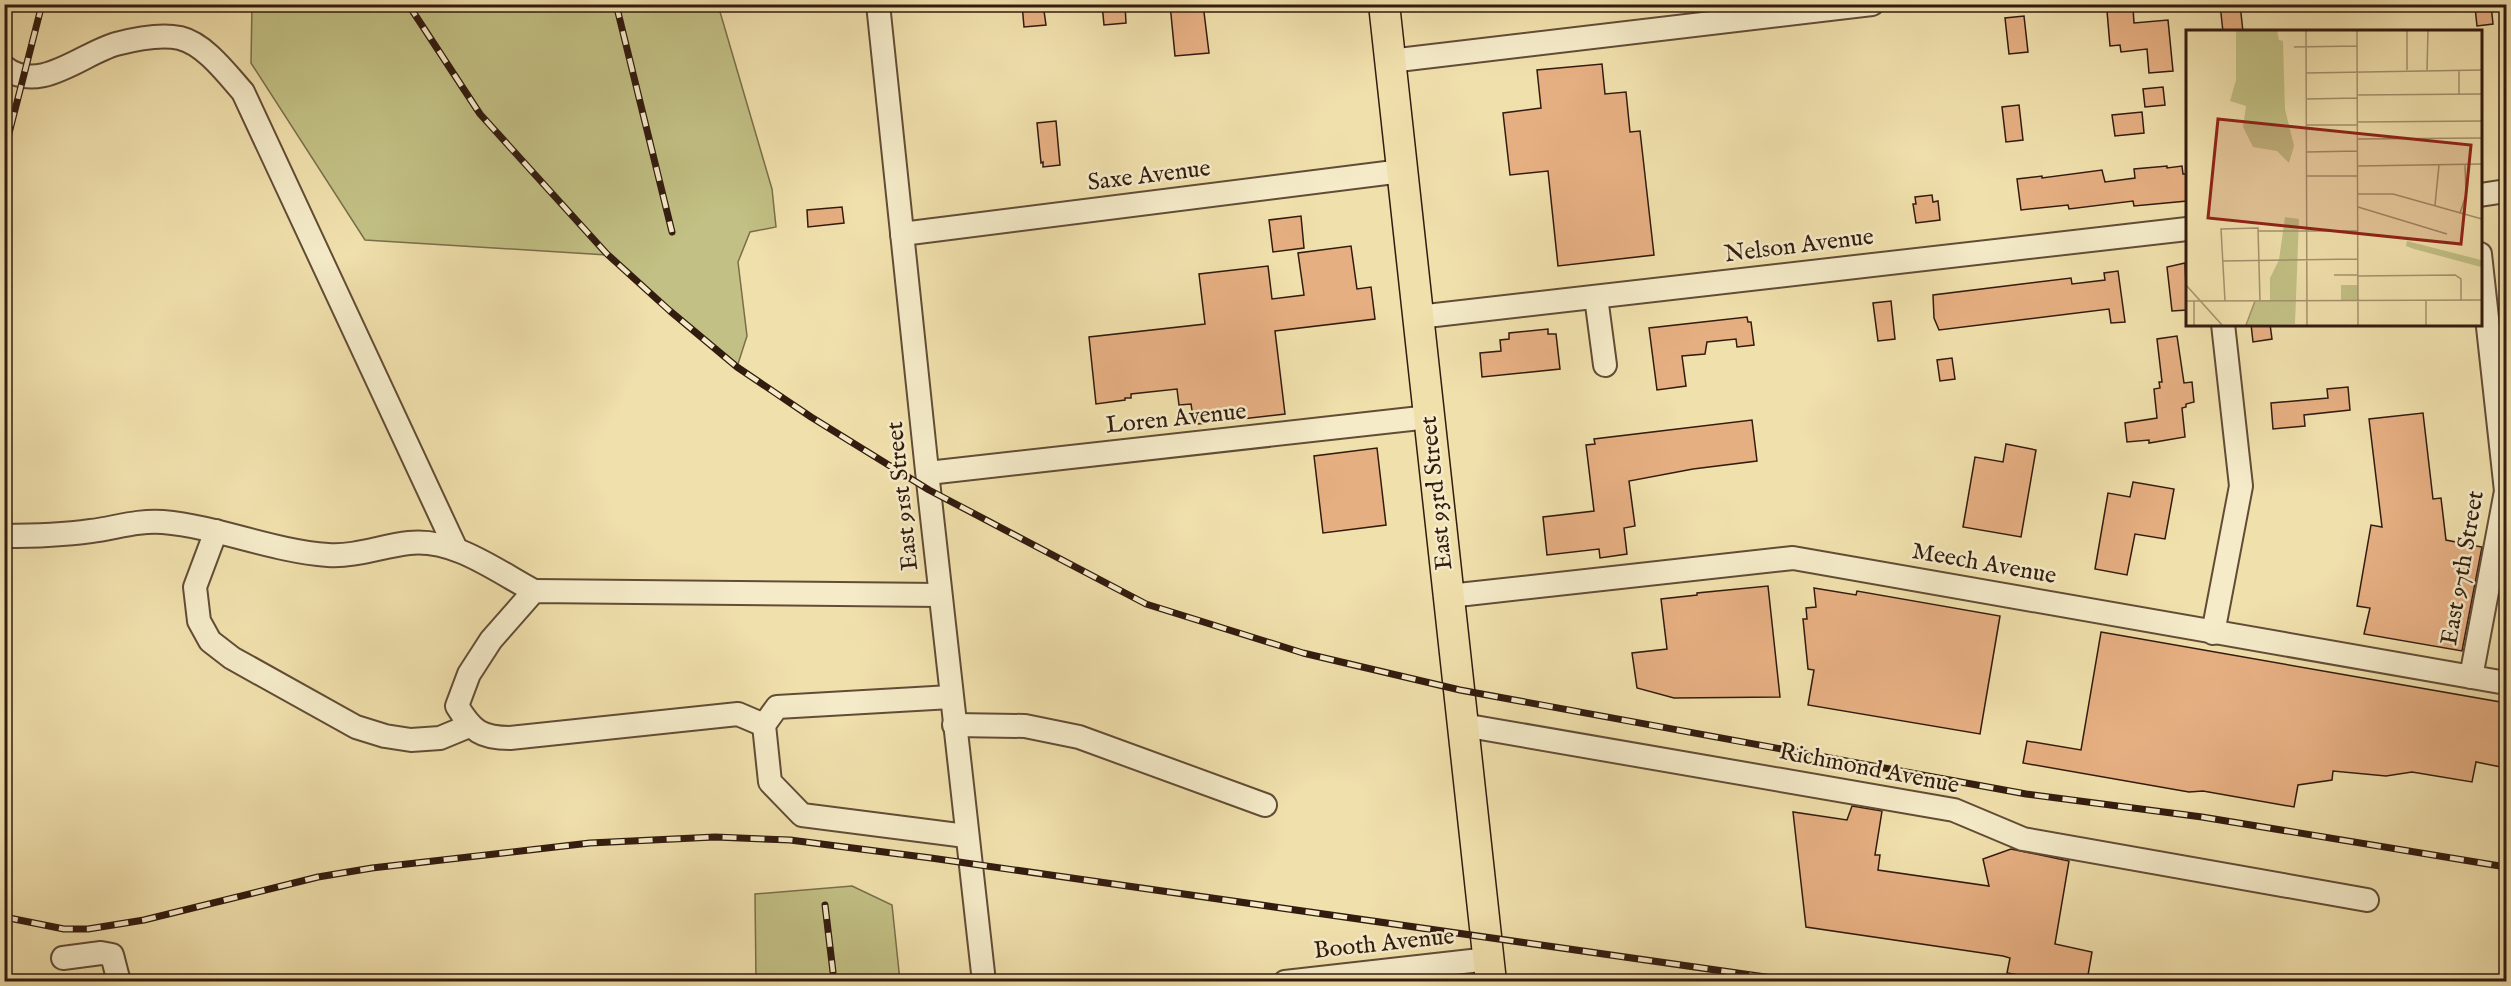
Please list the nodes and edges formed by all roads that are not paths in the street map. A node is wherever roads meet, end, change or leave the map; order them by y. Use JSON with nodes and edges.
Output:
{"nodes":[{"id":1,"x":878,"y":4,"type":"edge"},
{"id":2,"x":1384,"y":4,"type":"edge"},
{"id":3,"x":1872,"y":4,"type":"edge"},
{"id":4,"x":1390,"y":61,"type":"junction"},
{"id":5,"x":4,"y":67,"type":"edge"},
{"id":6,"x":1402,"y":171,"type":"junction"},
{"id":7,"x":2506,"y":191,"type":"edge"},
{"id":8,"x":2481,"y":195,"type":"edge"},
{"id":9,"x":2186,"y":229,"type":"edge"},
{"id":10,"x":902,"y":234,"type":"junction"},
{"id":11,"x":2481,"y":263,"type":"edge"},
{"id":12,"x":1596,"y":297,"type":"junction"},
{"id":13,"x":1418,"y":317,"type":"junction"},
{"id":14,"x":2223,"y":326,"type":"edge"},
{"id":15,"x":1605,"y":365,"type":"dead end"},
{"id":16,"x":1429,"y":417,"type":"junction"},
{"id":17,"x":928,"y":473,"type":"junction"},
{"id":18,"x":216,"y":531,"type":"junction"},
{"id":19,"x":4,"y":536,"type":"edge"},
{"id":20,"x":456,"y":549,"type":"junction"},
{"id":21,"x":534,"y":591,"type":"junction"},
{"id":22,"x":940,"y":595,"type":"junction"},
{"id":23,"x":1449,"y":596,"type":"junction"},
{"id":24,"x":2213,"y":633,"type":"junction"},
{"id":25,"x":2471,"y":677,"type":"junction"},
{"id":26,"x":2506,"y":683,"type":"edge"},
{"id":27,"x":951,"y":696,"type":"junction"},
{"id":28,"x":1463,"y":724,"type":"junction"},
{"id":29,"x":764,"y":725,"type":"junction"},
{"id":30,"x":954,"y":725,"type":"junction"},
{"id":31,"x":469,"y":726,"type":"junction"},
{"id":32,"x":1266,"y":805,"type":"dead end"},
{"id":33,"x":966,"y":836,"type":"junction"},
{"id":34,"x":2367,"y":900,"type":"dead end"},
{"id":35,"x":63,"y":958,"type":"dead end"},
{"id":36,"x":1490,"y":970,"type":"edge"},
{"id":37,"x":1346,"y":978,"type":"edge"},
{"id":38,"x":119,"y":981,"type":"edge"},
{"id":39,"x":984,"y":981,"type":"edge"},
{"id":40,"x":1285,"y":981,"type":"edge"}],
"edges":[{"from":1,"to":10,"type":"street","name":"East 91st Street"},
{"from":2,"to":4,"type":"main road","name":"East 93rd Street"},
{"from":3,"to":4,"type":"street"},
{"from":4,"to":6,"type":"main road","name":"East 93rd Street"},
{"from":5,"to":20,"type":"street"},
{"from":6,"to":10,"type":"street","name":"Saxe Avenue"},
{"from":6,"to":13,"type":"main road","name":"East 93rd Street"},
{"from":7,"to":8,"type":"street"},
{"from":9,"to":12,"type":"street","name":"Nelson Avenue"},
{"from":10,"to":17,"type":"street","name":"East 91st Street"},
{"from":11,"to":25,"type":"street","name":"East 97th Street"},
{"from":12,"to":13,"type":"street","name":"Nelson Avenue"},
{"from":12,"to":15,"type":"street"},
{"from":13,"to":16,"type":"main road","name":"East 93rd Street"},
{"from":14,"to":24,"type":"street"},
{"from":16,"to":17,"type":"street","name":"Loren Avenue"},
{"from":16,"to":23,"type":"main road","name":"East 93rd Street"},
{"from":17,"to":22,"type":"street","name":"East 91st Street"},
{"from":18,"to":19,"type":"street"},
{"from":18,"to":20,"type":"street"},
{"from":18,"to":31,"type":"street"},
{"from":20,"to":21,"type":"street"},
{"from":21,"to":22,"type":"street"},
{"from":21,"to":31,"type":"street"},
{"from":22,"to":27,"type":"street","name":"East 91st Street"},
{"from":23,"to":24,"type":"street","name":"Meech Avenue"},
{"from":23,"to":28,"type":"main road","name":"East 93rd Street"},
{"from":24,"to":25,"type":"street","name":"Meech Avenue"},
{"from":25,"to":26,"type":"street","name":"Meech Avenue"},
{"from":27,"to":29,"type":"street"},
{"from":27,"to":30,"type":"street","name":"East 91st Street"},
{"from":28,"to":34,"type":"street","name":"Richmond Avenue"},
{"from":28,"to":36,"type":"main road","name":"East 93rd Street"},
{"from":29,"to":31,"type":"street"},
{"from":29,"to":33,"type":"street"},
{"from":30,"to":32,"type":"street"},
{"from":30,"to":33,"type":"street","name":"East 91st Street"},
{"from":33,"to":39,"type":"street","name":"East 91st Street"},
{"from":35,"to":38,"type":"street"},
{"from":36,"to":37,"type":"street","name":"Booth Avenue"},
{"from":37,"to":40,"type":"street","name":"Booth Avenue"}]}
